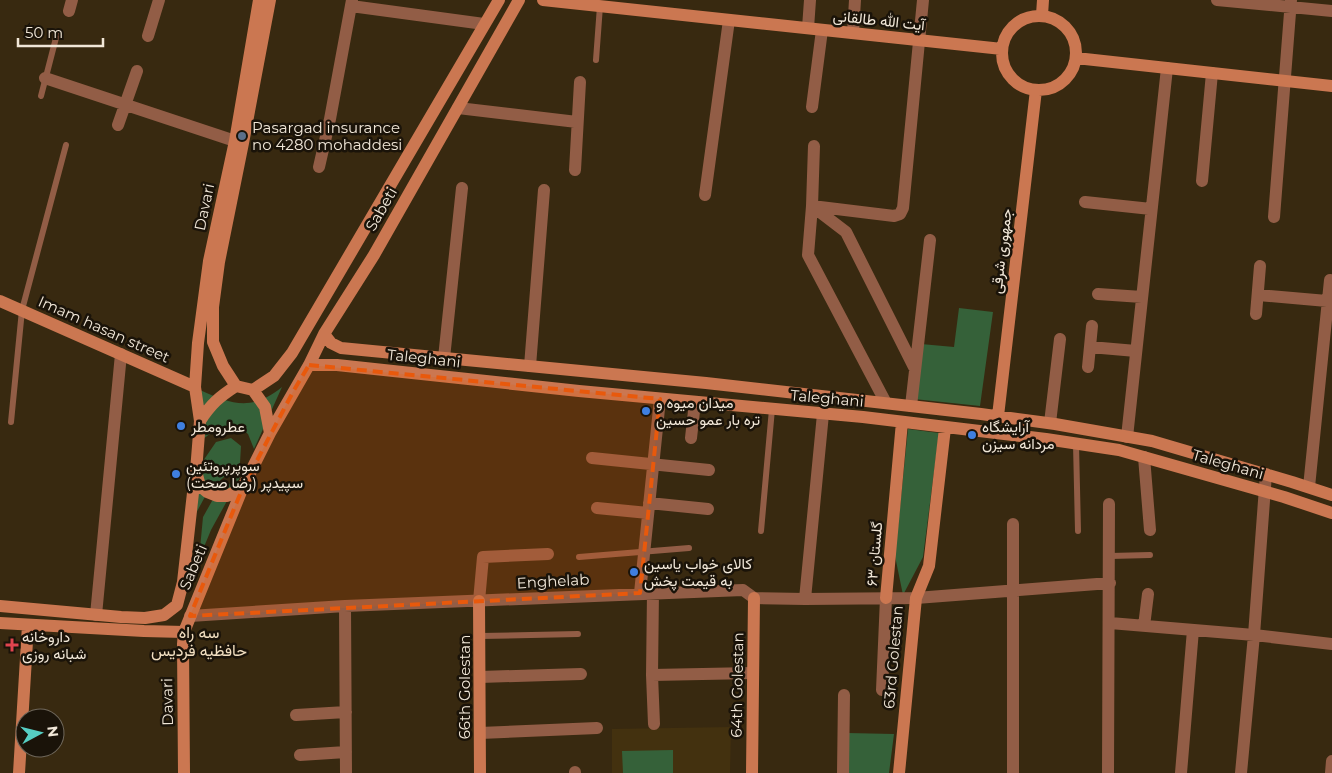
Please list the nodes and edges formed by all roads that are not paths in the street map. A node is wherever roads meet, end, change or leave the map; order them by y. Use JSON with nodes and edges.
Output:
{"nodes":[{"id":1,"x":159,"y":0,"type":"edge"},
{"id":2,"x":259,"y":0,"type":"edge"},
{"id":3,"x":270,"y":0,"type":"edge"},
{"id":4,"x":499,"y":0,"type":"edge"},
{"id":5,"x":519,"y":0,"type":"edge"},
{"id":6,"x":544,"y":0,"type":"edge"},
{"id":7,"x":810,"y":0,"type":"edge"},
{"id":8,"x":856,"y":0,"type":"edge"},
{"id":9,"x":923,"y":0,"type":"edge"},
{"id":10,"x":1043,"y":0,"type":"edge"},
{"id":11,"x":1217,"y":0,"type":"edge"},
{"id":12,"x":352,"y":3,"type":"edge"},
{"id":13,"x":1291,"y":4,"type":"edge"},
{"id":14,"x":646,"y":5,"type":"edge"},
{"id":15,"x":600,"y":6,"type":"junction"},
{"id":16,"x":1332,"y":11,"type":"edge"},
{"id":17,"x":1042,"y":15,"type":"junction"},
{"id":18,"x":729,"y":20,"type":"junction"},
{"id":19,"x":484,"y":24,"type":"junction"},
{"id":20,"x":808,"y":28,"type":"junction"},
{"id":21,"x":822,"y":30,"type":"junction"},
{"id":22,"x":853,"y":33,"type":"junction"},
{"id":23,"x":57,"y":34,"type":"dead end"},
{"id":24,"x":148,"y":36,"type":"dead end"},
{"id":25,"x":919,"y":40,"type":"junction"},
{"id":26,"x":1002,"y":49,"type":"junction"},
{"id":27,"x":1076,"y":58,"type":"junction"},
{"id":28,"x":596,"y":60,"type":"dead end"},
{"id":29,"x":1167,"y":68,"type":"junction"},
{"id":30,"x":137,"y":71,"type":"dead end"},
{"id":31,"x":1212,"y":73,"type":"junction"},
{"id":32,"x":45,"y":78,"type":"junction"},
{"id":33,"x":1284,"y":81,"type":"junction"},
{"id":34,"x":580,"y":82,"type":"dead end"},
{"id":35,"x":1332,"y":86,"type":"edge"},
{"id":36,"x":1036,"y":90,"type":"junction"},
{"id":37,"x":40,"y":96,"type":"dead end"},
{"id":38,"x":442,"y":97,"type":"junction"},
{"id":39,"x":125,"y":105,"type":"junction"},
{"id":40,"x":812,"y":107,"type":"dead end"},
{"id":41,"x":458,"y":108,"type":"junction"},
{"id":42,"x":433,"y":112,"type":"junction"},
{"id":43,"x":450,"y":121,"type":"junction"},
{"id":44,"x":577,"y":122,"type":"junction"},
{"id":45,"x":118,"y":125,"type":"dead end"},
{"id":46,"x":235,"y":141,"type":"junction"},
{"id":47,"x":66,"y":145,"type":"dead end"},
{"id":48,"x":814,"y":146,"type":"dead end"},
{"id":49,"x":319,"y":167,"type":"dead end"},
{"id":50,"x":575,"y":170,"type":"dead end"},
{"id":51,"x":1202,"y":181,"type":"dead end"},
{"id":52,"x":462,"y":188,"type":"dead end"},
{"id":53,"x":544,"y":190,"type":"dead end"},
{"id":54,"x":705,"y":195,"type":"dead end"},
{"id":55,"x":1085,"y":202,"type":"dead end"},
{"id":56,"x":812,"y":206,"type":"junction"},
{"id":57,"x":1152,"y":209,"type":"junction"},
{"id":58,"x":1274,"y":217,"type":"dead end"},
{"id":59,"x":930,"y":240,"type":"dead end"},
{"id":60,"x":1260,"y":266,"type":"dead end"},
{"id":61,"x":1330,"y":280,"type":"dead end"},
{"id":62,"x":1098,"y":294,"type":"dead end"},
{"id":63,"x":1258,"y":295,"type":"junction"},
{"id":64,"x":1142,"y":297,"type":"junction"},
{"id":65,"x":0,"y":301,"type":"edge"},
{"id":66,"x":1327,"y":301,"type":"junction"},
{"id":67,"x":22,"y":310,"type":"junction"},
{"id":68,"x":1256,"y":314,"type":"dead end"},
{"id":69,"x":1092,"y":326,"type":"dead end"},
{"id":70,"x":324,"y":334,"type":"junction"},
{"id":71,"x":1060,"y":339,"type":"dead end"},
{"id":72,"x":1090,"y":347,"type":"junction"},
{"id":73,"x":341,"y":348,"type":"junction"},
{"id":74,"x":1136,"y":351,"type":"junction"},
{"id":75,"x":120,"y":354,"type":"junction"},
{"id":76,"x":444,"y":358,"type":"junction"},
{"id":77,"x":309,"y":365,"type":"junction"},
{"id":78,"x":338,"y":365,"type":"junction"},
{"id":79,"x":530,"y":366,"type":"junction"},
{"id":80,"x":914,"y":367,"type":"junction"},
{"id":81,"x":1088,"y":367,"type":"dead end"},
{"id":82,"x":195,"y":386,"type":"junction"},
{"id":83,"x":236,"y":386,"type":"junction"},
{"id":84,"x":253,"y":390,"type":"junction"},
{"id":85,"x":660,"y":399,"type":"junction"},
{"id":86,"x":695,"y":402,"type":"junction"},
{"id":87,"x":886,"y":403,"type":"junction"},
{"id":88,"x":911,"y":406,"type":"junction"},
{"id":89,"x":772,"y":409,"type":"junction"},
{"id":90,"x":823,"y":414,"type":"junction"},
{"id":91,"x":998,"y":416,"type":"junction"},
{"id":92,"x":200,"y":421,"type":"junction"},
{"id":93,"x":12,"y":422,"type":"dead end"},
{"id":94,"x":902,"y":422,"type":"junction"},
{"id":95,"x":1050,"y":423,"type":"junction"},
{"id":96,"x":945,"y":428,"type":"junction"},
{"id":97,"x":270,"y":433,"type":"junction"},
{"id":98,"x":1127,"y":437,"type":"junction"},
{"id":99,"x":691,"y":438,"type":"dead end"},
{"id":100,"x":1076,"y":444,"type":"junction"},
{"id":101,"x":1144,"y":457,"type":"junction"},
{"id":102,"x":592,"y":458,"type":"dead end"},
{"id":103,"x":653,"y":464,"type":"junction"},
{"id":104,"x":709,"y":470,"type":"dead end"},
{"id":105,"x":196,"y":471,"type":"junction"},
{"id":106,"x":1266,"y":474,"type":"junction"},
{"id":107,"x":243,"y":487,"type":"junction"},
{"id":108,"x":1309,"y":487,"type":"junction"},
{"id":109,"x":1264,"y":491,"type":"junction"},
{"id":110,"x":1332,"y":495,"type":"edge"},
{"id":111,"x":1109,"y":504,"type":"dead end"},
{"id":112,"x":596,"y":508,"type":"dead end"},
{"id":113,"x":649,"y":508,"type":"junction"},
{"id":114,"x":708,"y":509,"type":"dead end"},
{"id":115,"x":1332,"y":513,"type":"edge"},
{"id":116,"x":1013,"y":524,"type":"dead end"},
{"id":117,"x":1150,"y":530,"type":"dead end"},
{"id":118,"x":761,"y":531,"type":"dead end"},
{"id":119,"x":1078,"y":531,"type":"dead end"},
{"id":120,"x":690,"y":548,"type":"dead end"},
{"id":121,"x":644,"y":551,"type":"junction"},
{"id":122,"x":548,"y":554,"type":"dead end"},
{"id":123,"x":1150,"y":555,"type":"dead end"},
{"id":124,"x":578,"y":556,"type":"dead end"},
{"id":125,"x":1110,"y":556,"type":"junction"},
{"id":126,"x":1110,"y":583,"type":"junction"},
{"id":127,"x":1013,"y":590,"type":"junction"},
{"id":128,"x":653,"y":592,"type":"junction"},
{"id":129,"x":640,"y":594,"type":"junction"},
{"id":130,"x":1148,"y":594,"type":"dead end"},
{"id":131,"x":754,"y":598,"type":"junction"},
{"id":132,"x":886,"y":598,"type":"junction"},
{"id":133,"x":916,"y":598,"type":"junction"},
{"id":134,"x":805,"y":599,"type":"junction"},
{"id":135,"x":479,"y":601,"type":"junction"},
{"id":136,"x":0,"y":606,"type":"edge"},
{"id":137,"x":345,"y":606,"type":"junction"},
{"id":138,"x":96,"y":615,"type":"junction"},
{"id":139,"x":190,"y":616,"type":"junction"},
{"id":140,"x":0,"y":623,"type":"edge"},
{"id":141,"x":1110,"y":623,"type":"junction"},
{"id":142,"x":28,"y":625,"type":"junction"},
{"id":143,"x":1144,"y":626,"type":"junction"},
{"id":144,"x":1193,"y":630,"type":"junction"},
{"id":145,"x":184,"y":632,"type":"junction"},
{"id":146,"x":578,"y":634,"type":"dead end"},
{"id":147,"x":1254,"y":635,"type":"junction"},
{"id":148,"x":480,"y":636,"type":"junction"},
{"id":149,"x":1332,"y":644,"type":"edge"},
{"id":150,"x":753,"y":673,"type":"junction"},
{"id":151,"x":581,"y":674,"type":"dead end"},
{"id":152,"x":652,"y":675,"type":"junction"},
{"id":153,"x":480,"y":677,"type":"junction"},
{"id":154,"x":882,"y":690,"type":"dead end"},
{"id":155,"x":844,"y":696,"type":"dead end"},
{"id":156,"x":346,"y":712,"type":"junction"},
{"id":157,"x":296,"y":715,"type":"dead end"},
{"id":158,"x":654,"y":724,"type":"dead end"},
{"id":159,"x":598,"y":728,"type":"dead end"},
{"id":160,"x":480,"y":733,"type":"junction"},
{"id":161,"x":346,"y":752,"type":"junction"},
{"id":162,"x":300,"y":755,"type":"dead end"},
{"id":163,"x":1332,"y":761,"type":"edge"},
{"id":164,"x":19,"y":773,"type":"edge"},
{"id":165,"x":184,"y":773,"type":"edge"},
{"id":166,"x":346,"y":773,"type":"edge"},
{"id":167,"x":480,"y":773,"type":"edge"},
{"id":168,"x":752,"y":773,"type":"edge"},
{"id":169,"x":843,"y":773,"type":"edge"},
{"id":170,"x":899,"y":773,"type":"edge"},
{"id":171,"x":1012,"y":773,"type":"edge"},
{"id":172,"x":1108,"y":773,"type":"edge"},
{"id":173,"x":1181,"y":773,"type":"edge"},
{"id":174,"x":1241,"y":773,"type":"edge"},
{"id":175,"x":1331,"y":773,"type":"edge"}],
"edges":[{"from":1,"to":24,"type":"street"},
{"from":2,"to":46,"type":"main road","name":"Davari"},
{"from":3,"to":83,"type":"main road","name":"Davari"},
{"from":4,"to":19,"type":"main road","name":"Sabeti"},
{"from":5,"to":41,"type":"main road","name":"Sabeti"},
{"from":6,"to":15,"type":"main road","name":"آیت الله طالقانی"},
{"from":7,"to":20,"type":"street"},
{"from":8,"to":22,"type":"street"},
{"from":9,"to":25,"type":"street"},
{"from":10,"to":17,"type":"main road"},
{"from":11,"to":13,"type":"street"},
{"from":12,"to":19,"type":"street"},
{"from":12,"to":49,"type":"street"},
{"from":13,"to":16,"type":"street"},
{"from":13,"to":33,"type":"street"},
{"from":14,"to":15,"type":"main road","name":"آیت الله طالقانی"},
{"from":14,"to":18,"type":"main road","name":"آیت الله طالقانی"},
{"from":15,"to":28,"type":"lane"},
{"from":17,"to":26,"type":"main road"},
{"from":17,"to":27,"type":"main road"},
{"from":18,"to":20,"type":"main road","name":"آیت الله طالقانی"},
{"from":18,"to":54,"type":"street"},
{"from":19,"to":38,"type":"main road","name":"Sabeti"},
{"from":20,"to":21,"type":"main road","name":"آیت الله طالقانی"},
{"from":21,"to":22,"type":"main road","name":"آیت الله طالقانی"},
{"from":21,"to":40,"type":"street"},
{"from":22,"to":25,"type":"main road","name":"آیت الله طالقانی"},
{"from":23,"to":32,"type":"lane"},
{"from":25,"to":26,"type":"main road","name":"آیت الله طالقانی"},
{"from":25,"to":56,"type":"street"},
{"from":26,"to":36,"type":"main road"},
{"from":27,"to":29,"type":"main road"},
{"from":27,"to":36,"type":"main road"},
{"from":29,"to":31,"type":"main road"},
{"from":29,"to":57,"type":"street"},
{"from":30,"to":39,"type":"street"},
{"from":31,"to":33,"type":"main road"},
{"from":31,"to":51,"type":"street"},
{"from":32,"to":37,"type":"lane"},
{"from":32,"to":39,"type":"street"},
{"from":33,"to":35,"type":"main road"},
{"from":33,"to":58,"type":"street"},
{"from":34,"to":44,"type":"street"},
{"from":36,"to":91,"type":"main road","name":"جمهوری شرقی"},
{"from":38,"to":41,"type":"main road"},
{"from":38,"to":42,"type":"main road","name":"Sabeti"},
{"from":39,"to":45,"type":"street"},
{"from":39,"to":46,"type":"street"},
{"from":41,"to":43,"type":"main road","name":"Sabeti"},
{"from":41,"to":44,"type":"street"},
{"from":42,"to":43,"type":"main road"},
{"from":42,"to":84,"type":"main road","name":"Sabeti"},
{"from":43,"to":70,"type":"main road","name":"Sabeti"},
{"from":44,"to":50,"type":"street"},
{"from":46,"to":82,"type":"main road","name":"Davari"},
{"from":47,"to":67,"type":"lane"},
{"from":48,"to":56,"type":"street"},
{"from":52,"to":76,"type":"street"},
{"from":53,"to":79,"type":"street"},
{"from":55,"to":57,"type":"street"},
{"from":56,"to":80,"type":"street"},
{"from":56,"to":87,"type":"street"},
{"from":57,"to":64,"type":"street"},
{"from":59,"to":80,"type":"street"},
{"from":60,"to":63,"type":"street"},
{"from":61,"to":66,"type":"street"},
{"from":62,"to":64,"type":"street"},
{"from":63,"to":66,"type":"street"},
{"from":63,"to":68,"type":"street"},
{"from":64,"to":74,"type":"street"},
{"from":65,"to":67,"type":"main road","name":"Imam hasan street"},
{"from":66,"to":108,"type":"street"},
{"from":67,"to":75,"type":"main road","name":"Imam hasan street"},
{"from":67,"to":93,"type":"lane"},
{"from":69,"to":72,"type":"street"},
{"from":70,"to":73,"type":"main road"},
{"from":70,"to":77,"type":"main road","name":"Sabeti"},
{"from":71,"to":95,"type":"street"},
{"from":72,"to":74,"type":"street"},
{"from":72,"to":81,"type":"street"},
{"from":73,"to":76,"type":"main road","name":"Taleghani"},
{"from":73,"to":78,"type":"main road"},
{"from":74,"to":98,"type":"street"},
{"from":75,"to":82,"type":"main road","name":"Imam hasan street"},
{"from":75,"to":138,"type":"street"},
{"from":76,"to":79,"type":"main road","name":"Taleghani"},
{"from":77,"to":78,"type":"main road","name":"Taleghani"},
{"from":77,"to":97,"type":"main road","name":"Sabeti"},
{"from":78,"to":85,"type":"main road","name":"Taleghani"},
{"from":79,"to":87,"type":"main road","name":"Taleghani"},
{"from":80,"to":88,"type":"street"},
{"from":82,"to":92,"type":"main road","name":"Davari"},
{"from":83,"to":84,"type":"main road"},
{"from":83,"to":92,"type":"main road"},
{"from":84,"to":97,"type":"main road"},
{"from":85,"to":86,"type":"main road","name":"Taleghani"},
{"from":85,"to":103,"type":"street"},
{"from":86,"to":89,"type":"main road","name":"Taleghani"},
{"from":86,"to":99,"type":"street"},
{"from":87,"to":88,"type":"main road","name":"Taleghani"},
{"from":88,"to":91,"type":"main road","name":"Taleghani"},
{"from":89,"to":90,"type":"main road","name":"Taleghani"},
{"from":89,"to":118,"type":"lane"},
{"from":90,"to":94,"type":"main road","name":"Taleghani"},
{"from":90,"to":134,"type":"street"},
{"from":91,"to":95,"type":"main road","name":"Taleghani"},
{"from":92,"to":105,"type":"main road"},
{"from":94,"to":96,"type":"main road","name":"Taleghani"},
{"from":94,"to":132,"type":"main road","name":"گلستان ۶۳"},
{"from":95,"to":98,"type":"main road","name":"Taleghani"},
{"from":96,"to":100,"type":"main road","name":"Taleghani"},
{"from":96,"to":133,"type":"main road","name":"63rd Golestan"},
{"from":97,"to":107,"type":"main road"},
{"from":98,"to":106,"type":"main road","name":"Taleghani"},
{"from":100,"to":101,"type":"main road","name":"Taleghani"},
{"from":100,"to":119,"type":"lane"},
{"from":101,"to":109,"type":"main road","name":"Taleghani"},
{"from":101,"to":117,"type":"street"},
{"from":102,"to":103,"type":"street"},
{"from":103,"to":104,"type":"street"},
{"from":103,"to":113,"type":"street"},
{"from":105,"to":107,"type":"main road"},
{"from":105,"to":138,"type":"main road"},
{"from":106,"to":108,"type":"main road","name":"Taleghani"},
{"from":106,"to":109,"type":"street"},
{"from":107,"to":139,"type":"main road","name":"Sabeti"},
{"from":108,"to":110,"type":"main road","name":"Taleghani"},
{"from":109,"to":115,"type":"main road","name":"Taleghani"},
{"from":109,"to":147,"type":"street"},
{"from":111,"to":125,"type":"street"},
{"from":112,"to":113,"type":"street"},
{"from":113,"to":114,"type":"street"},
{"from":113,"to":121,"type":"street"},
{"from":116,"to":127,"type":"street"},
{"from":120,"to":121,"type":"lane"},
{"from":121,"to":124,"type":"lane"},
{"from":121,"to":129,"type":"street"},
{"from":122,"to":135,"type":"street"},
{"from":123,"to":125,"type":"lane"},
{"from":125,"to":126,"type":"street"},
{"from":126,"to":127,"type":"street","name":"Enghelab"},
{"from":126,"to":141,"type":"street"},
{"from":127,"to":133,"type":"street","name":"Enghelab"},
{"from":127,"to":171,"type":"street"},
{"from":128,"to":129,"type":"street","name":"Enghelab"},
{"from":128,"to":131,"type":"street","name":"Enghelab"},
{"from":128,"to":152,"type":"street"},
{"from":129,"to":135,"type":"street","name":"Enghelab"},
{"from":130,"to":143,"type":"street"},
{"from":131,"to":134,"type":"street","name":"Enghelab"},
{"from":131,"to":150,"type":"main road","name":"64th Golestan"},
{"from":132,"to":133,"type":"street","name":"Enghelab"},
{"from":132,"to":134,"type":"street","name":"Enghelab"},
{"from":132,"to":154,"type":"street","name":"گلستان ۶۳"},
{"from":133,"to":170,"type":"main road","name":"63rd Golestan"},
{"from":135,"to":137,"type":"street","name":"Enghelab"},
{"from":135,"to":148,"type":"main road","name":"66th Golestan"},
{"from":136,"to":138,"type":"main road"},
{"from":137,"to":139,"type":"street","name":"Enghelab"},
{"from":137,"to":156,"type":"street"},
{"from":139,"to":145,"type":"main road","name":"Sabeti"},
{"from":140,"to":142,"type":"main road"},
{"from":141,"to":143,"type":"street"},
{"from":141,"to":172,"type":"street"},
{"from":142,"to":145,"type":"main road"},
{"from":142,"to":164,"type":"main road"},
{"from":143,"to":144,"type":"street"},
{"from":144,"to":147,"type":"street"},
{"from":144,"to":173,"type":"street"},
{"from":145,"to":165,"type":"main road","name":"Davari"},
{"from":146,"to":148,"type":"lane"},
{"from":147,"to":149,"type":"street"},
{"from":147,"to":174,"type":"street"},
{"from":148,"to":153,"type":"main road","name":"66th Golestan"},
{"from":150,"to":152,"type":"street"},
{"from":150,"to":168,"type":"main road","name":"64th Golestan"},
{"from":151,"to":153,"type":"street"},
{"from":152,"to":158,"type":"street"},
{"from":153,"to":160,"type":"main road","name":"66th Golestan"},
{"from":155,"to":169,"type":"street"},
{"from":156,"to":157,"type":"street"},
{"from":156,"to":161,"type":"street"},
{"from":159,"to":160,"type":"street"},
{"from":160,"to":167,"type":"main road","name":"66th Golestan"},
{"from":161,"to":162,"type":"street"},
{"from":161,"to":166,"type":"street"},
{"from":163,"to":175,"type":"street"}]}
